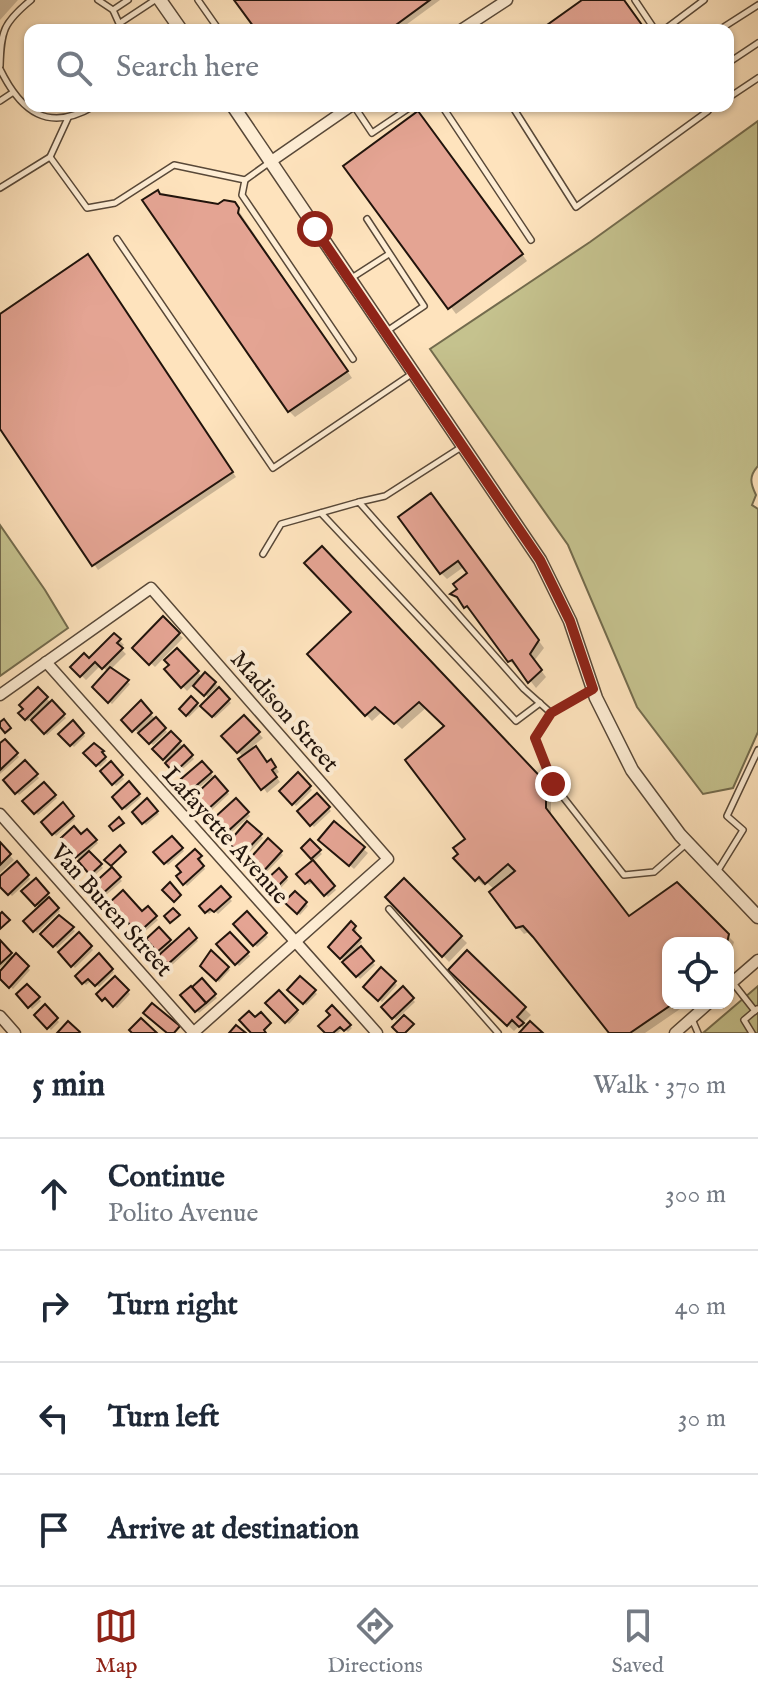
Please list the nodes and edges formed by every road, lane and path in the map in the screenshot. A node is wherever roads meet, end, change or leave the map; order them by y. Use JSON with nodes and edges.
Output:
{"nodes":[{"id":1,"x":31,"y":0,"type":"edge"},
{"id":2,"x":98,"y":0,"type":"edge"},
{"id":3,"x":128,"y":0,"type":"edge"},
{"id":4,"x":158,"y":0,"type":"edge"},
{"id":5,"x":198,"y":0,"type":"edge"},
{"id":6,"x":507,"y":0,"type":"edge"},
{"id":7,"x":635,"y":0,"type":"edge"},
{"id":8,"x":704,"y":0,"type":"edge"},
{"id":9,"x":758,"y":5,"type":"edge"},
{"id":10,"x":113,"y":10,"type":"junction"},
{"id":11,"x":120,"y":23,"type":"joint"},
{"id":12,"x":176,"y":24,"type":"edge"},
{"id":13,"x":215,"y":24,"type":"edge"},
{"id":14,"x":471,"y":24,"type":"edge"},
{"id":15,"x":651,"y":24,"type":"edge"},
{"id":16,"x":672,"y":24,"type":"edge"},
{"id":17,"x":728,"y":24,"type":"edge"},
{"id":18,"x":758,"y":43,"type":"edge"},
{"id":19,"x":734,"y":59,"type":"edge"},
{"id":20,"x":0,"y":68,"type":"edge"},
{"id":21,"x":758,"y":78,"type":"edge"},
{"id":22,"x":12,"y":93,"type":"junction"},
{"id":23,"x":734,"y":94,"type":"edge"},
{"id":24,"x":0,"y":101,"type":"edge"},
{"id":25,"x":24,"y":104,"type":"edge"},
{"id":26,"x":35,"y":112,"type":"edge"},
{"id":27,"x":83,"y":112,"type":"edge"},
{"id":28,"x":241,"y":112,"type":"edge"},
{"id":29,"x":344,"y":112,"type":"edge"},
{"id":30,"x":357,"y":112,"type":"edge"},
{"id":31,"x":403,"y":112,"type":"edge"},
{"id":32,"x":446,"y":112,"type":"edge"},
{"id":33,"x":516,"y":112,"type":"edge"},
{"id":34,"x":702,"y":112,"type":"edge"},
{"id":35,"x":69,"y":117,"type":"junction"},
{"id":36,"x":50,"y":157,"type":"junction"},
{"id":37,"x":270,"y":162,"type":"junction"},
{"id":38,"x":245,"y":180,"type":"junction"},
{"id":39,"x":0,"y":188,"type":"edge"},
{"id":40,"x":367,"y":219,"type":"dead end"},
{"id":41,"x":117,"y":239,"type":"dead end"},
{"id":42,"x":531,"y":240,"type":"dead end"},
{"id":43,"x":389,"y":254,"type":"junction"},
{"id":44,"x":349,"y":279,"type":"junction"},
{"id":45,"x":386,"y":332,"type":"junction"},
{"id":46,"x":353,"y":359,"type":"dead end"},
{"id":47,"x":414,"y":373,"type":"junction"},
{"id":48,"x":463,"y":446,"type":"junction"},
{"id":49,"x":359,"y":502,"type":"junction"},
{"id":50,"x":321,"y":512,"type":"junction"},
{"id":51,"x":263,"y":554,"type":"dead end"},
{"id":52,"x":46,"y":662,"type":"junction"},
{"id":53,"x":593,"y":689,"type":"junction"},
{"id":54,"x":0,"y":695,"type":"edge"},
{"id":55,"x":540,"y":703,"type":"junction"},
{"id":56,"x":551,"y":713,"type":"junction"},
{"id":57,"x":758,"y":750,"type":"edge"},
{"id":58,"x":0,"y":814,"type":"edge"},
{"id":59,"x":688,"y":843,"type":"junction"},
{"id":60,"x":716,"y":873,"type":"junction"},
{"id":61,"x":389,"y":909,"type":"dead end"},
{"id":62,"x":758,"y":917,"type":"edge"},
{"id":63,"x":296,"y":943,"type":"junction"},
{"id":64,"x":758,"y":960,"type":"edge"},
{"id":65,"x":734,"y":981,"type":"edge"},
{"id":66,"x":734,"y":988,"type":"edge"},
{"id":67,"x":702,"y":1009,"type":"edge"},
{"id":68,"x":757,"y":1010,"type":"edge"},
{"id":69,"x":0,"y":1016,"type":"edge"},
{"id":70,"x":692,"y":1018,"type":"junction"},
{"id":71,"x":15,"y":1033,"type":"edge"},
{"id":72,"x":194,"y":1033,"type":"edge"},
{"id":73,"x":377,"y":1033,"type":"edge"},
{"id":74,"x":498,"y":1033,"type":"edge"},
{"id":75,"x":675,"y":1033,"type":"edge"},
{"id":76,"x":698,"y":1033,"type":"edge"},
{"id":77,"x":752,"y":1033,"type":"edge"}],
"edges":[{"from":1,"to":20,"type":"lane"},
{"from":2,"to":10,"type":"lane"},
{"from":3,"to":10,"type":"lane"},
{"from":4,"to":11,"type":"lane"},
{"from":4,"to":12,"type":"street"},
{"from":5,"to":13,"type":"lane"},
{"from":6,"to":14,"type":"street"},
{"from":7,"to":15,"type":"lane"},
{"from":8,"to":16,"type":"lane"},
{"from":9,"to":17,"type":"lane"},
{"from":10,"to":11,"type":"lane"},
{"from":18,"to":19,"type":"lane"},
{"from":20,"to":22,"type":"lane"},
{"from":21,"to":23,"type":"lane"},
{"from":22,"to":24,"type":"lane"},
{"from":22,"to":25,"type":"lane"},
{"from":26,"to":35,"type":"lane"},
{"from":27,"to":35,"type":"lane"},
{"from":28,"to":37,"type":"street"},
{"from":29,"to":37,"type":"street"},
{"from":30,"to":31,"type":"lane"},
{"from":32,"to":42,"type":"lane"},
{"from":33,"to":34,"type":"lane"},
{"from":35,"to":36,"type":"lane"},
{"from":36,"to":38,"type":"lane"},
{"from":36,"to":39,"type":"lane"},
{"from":37,"to":38,"type":"lane"},
{"from":37,"to":44,"type":"street"},
{"from":38,"to":46,"type":"lane"},
{"from":40,"to":43,"type":"lane"},
{"from":41,"to":47,"type":"lane"},
{"from":43,"to":44,"type":"lane"},
{"from":43,"to":45,"type":"lane"},
{"from":44,"to":45,"type":"street"},
{"from":45,"to":47,"type":"street"},
{"from":47,"to":48,"type":"street"},
{"from":48,"to":49,"type":"lane"},
{"from":48,"to":53,"type":"street"},
{"from":49,"to":50,"type":"lane"},
{"from":49,"to":55,"type":"lane"},
{"from":50,"to":51,"type":"lane"},
{"from":50,"to":55,"type":"lane"},
{"from":52,"to":54,"type":"street"},
{"from":52,"to":63,"type":"street","name":"Lafayette Avenue"},
{"from":52,"to":63,"type":"street","name":"Madison Street"},
{"from":53,"to":56,"type":"lane"},
{"from":53,"to":59,"type":"street"},
{"from":55,"to":56,"type":"lane"},
{"from":56,"to":59,"type":"lane"},
{"from":57,"to":60,"type":"lane"},
{"from":58,"to":72,"type":"street","name":"Van Buren Street"},
{"from":59,"to":60,"type":"street"},
{"from":60,"to":62,"type":"street"},
{"from":61,"to":74,"type":"lane"},
{"from":63,"to":72,"type":"street"},
{"from":63,"to":73,"type":"street","name":"Lafayette Avenue"},
{"from":64,"to":65,"type":"street"},
{"from":66,"to":68,"type":"lane"},
{"from":67,"to":70,"type":"street"},
{"from":68,"to":77,"type":"lane"},
{"from":69,"to":71,"type":"street"},
{"from":70,"to":75,"type":"street"},
{"from":70,"to":76,"type":"lane"}]}
